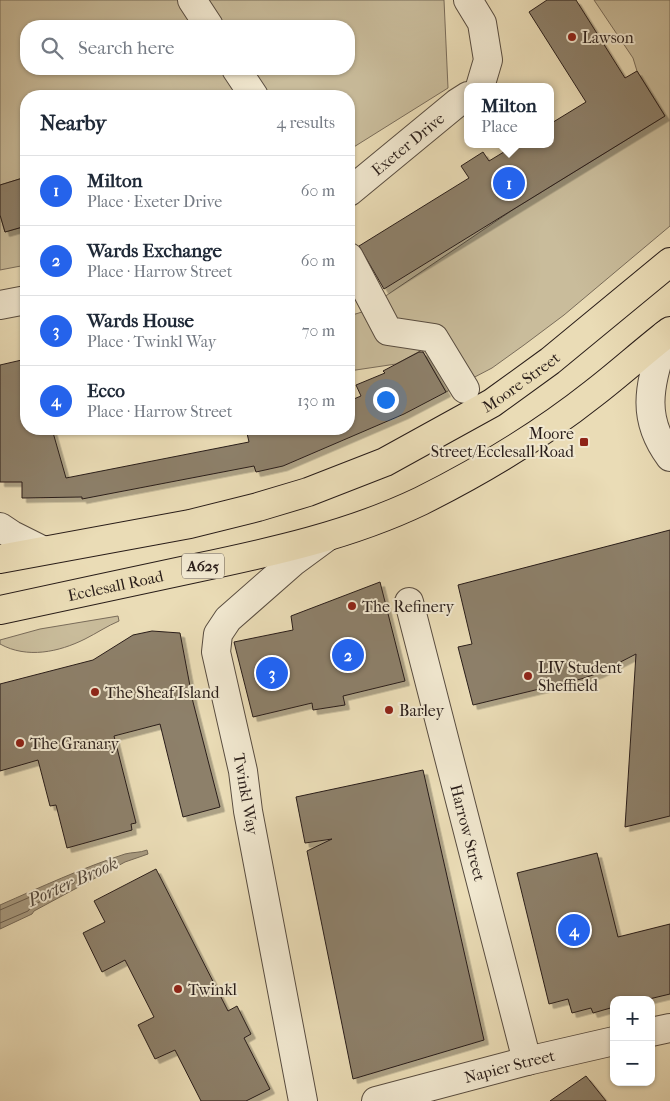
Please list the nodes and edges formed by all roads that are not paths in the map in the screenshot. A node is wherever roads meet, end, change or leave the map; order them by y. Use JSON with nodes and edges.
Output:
{"nodes":[{"id":1,"x":192,"y":0,"type":"edge"},
{"id":2,"x":468,"y":0,"type":"edge"},
{"id":3,"x":205,"y":20,"type":"edge"},
{"id":4,"x":240,"y":75,"type":"edge"},
{"id":5,"x":481,"y":83,"type":"edge"},
{"id":6,"x":250,"y":90,"type":"edge"},
{"id":7,"x":464,"y":99,"type":"edge"},
{"id":8,"x":355,"y":187,"type":"edge"},
{"id":9,"x":670,"y":262,"type":"edge"},
{"id":10,"x":355,"y":268,"type":"edge"},
{"id":11,"x":20,"y":301,"type":"edge"},
{"id":12,"x":0,"y":305,"type":"edge"},
{"id":13,"x":667,"y":333,"type":"edge"},
{"id":14,"x":465,"y":389,"type":"dead end"},
{"id":15,"x":670,"y":457,"type":"edge"},
{"id":16,"x":0,"y":527,"type":"edge"},
{"id":17,"x":328,"y":536,"type":"junction"},
{"id":18,"x":42,"y":550,"type":"junction"},
{"id":19,"x":0,"y":559,"type":"edge"},
{"id":20,"x":409,"y":602,"type":"dead end"},
{"id":21,"x":0,"y":610,"type":"edge"},
{"id":22,"x":670,"y":1028,"type":"edge"},
{"id":23,"x":655,"y":1031,"type":"edge"},
{"id":24,"x":610,"y":1042,"type":"edge"},
{"id":25,"x":527,"y":1061,"type":"junction"},
{"id":26,"x":303,"y":1101,"type":"edge"},
{"id":27,"x":376,"y":1101,"type":"edge"}],
"edges":[{"from":1,"to":3,"type":"street"},
{"from":2,"to":5,"type":"street"},
{"from":4,"to":6,"type":"street"},
{"from":7,"to":8,"type":"street","name":"Exeter Drive"},
{"from":9,"to":18,"type":"main road","name":"Moore Street"},
{"from":10,"to":14,"type":"street"},
{"from":11,"to":12,"type":"street"},
{"from":13,"to":15,"type":"street"},
{"from":13,"to":17,"type":"main road","name":"Ecclesall Road","number":"A625"},
{"from":16,"to":18,"type":"street"},
{"from":17,"to":21,"type":"main road","name":"Ecclesall Road","number":"A625"},
{"from":17,"to":26,"type":"street","name":"Twinkl Way"},
{"from":18,"to":19,"type":"main road"},
{"from":20,"to":25,"type":"street","name":"Harrow Street"},
{"from":22,"to":23,"type":"street"},
{"from":24,"to":25,"type":"street","name":"Napier Street"},
{"from":25,"to":27,"type":"street","name":"Napier Street"}]}
